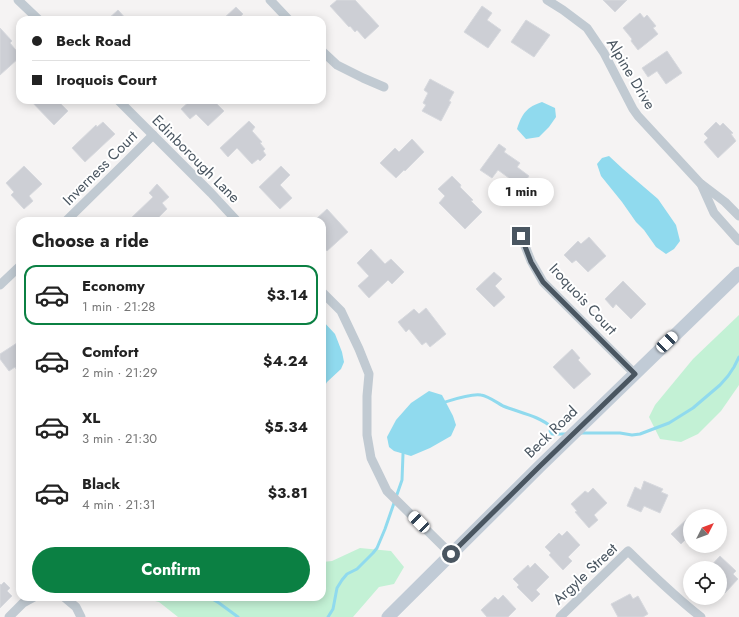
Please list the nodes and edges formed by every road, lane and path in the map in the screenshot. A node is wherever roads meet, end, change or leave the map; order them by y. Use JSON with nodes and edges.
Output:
{"nodes":[{"id":1,"x":18,"y":0,"type":"edge"},
{"id":2,"x":270,"y":0,"type":"edge"},
{"id":3,"x":547,"y":0,"type":"edge"},
{"id":4,"x":35,"y":16,"type":"edge"},
{"id":5,"x":285,"y":16,"type":"edge"},
{"id":6,"x":326,"y":55,"type":"edge"},
{"id":7,"x":384,"y":87,"type":"dead end"},
{"id":8,"x":122,"y":104,"type":"edge"},
{"id":9,"x":153,"y":135,"type":"junction"},
{"id":10,"x":700,"y":183,"type":"junction"},
{"id":11,"x":739,"y":216,"type":"edge"},
{"id":12,"x":70,"y":217,"type":"edge"},
{"id":13,"x":233,"y":217,"type":"edge"},
{"id":14,"x":521,"y":236,"type":"dead end"},
{"id":15,"x":739,"y":241,"type":"edge"},
{"id":16,"x":16,"y":270,"type":"edge"},
{"id":17,"x":739,"y":273,"type":"edge"},
{"id":18,"x":0,"y":285,"type":"edge"},
{"id":19,"x":326,"y":296,"type":"edge"},
{"id":20,"x":635,"y":374,"type":"junction"},
{"id":21,"x":451,"y":554,"type":"junction"},
{"id":22,"x":27,"y":601,"type":"edge"},
{"id":23,"x":69,"y":601,"type":"edge"},
{"id":24,"x":9,"y":617,"type":"edge"},
{"id":25,"x":81,"y":617,"type":"edge"},
{"id":26,"x":388,"y":617,"type":"edge"},
{"id":27,"x":560,"y":617,"type":"edge"},
{"id":28,"x":701,"y":617,"type":"edge"}],
"edges":[{"from":1,"to":4,"type":"street"},
{"from":2,"to":5,"type":"street"},
{"from":3,"to":10,"type":"street","name":"Alpine Drive"},
{"from":6,"to":7,"type":"street"},
{"from":8,"to":9,"type":"street","name":"Edinborough Lane"},
{"from":9,"to":12,"type":"street","name":"Inverness Court"},
{"from":9,"to":13,"type":"street","name":"Edinborough Lane"},
{"from":10,"to":11,"type":"street","name":"Alpine Drive"},
{"from":10,"to":15,"type":"street"},
{"from":14,"to":20,"type":"street","name":"Iroquois Court"},
{"from":16,"to":18,"type":"street"},
{"from":17,"to":20,"type":"main road","name":"Beck Road"},
{"from":19,"to":21,"type":"street"},
{"from":20,"to":21,"type":"main road","name":"Beck Road"},
{"from":21,"to":26,"type":"main road","name":"Beck Road"},
{"from":22,"to":24,"type":"street"},
{"from":23,"to":25,"type":"street"},
{"from":27,"to":28,"type":"street","name":"Argyle Street"}]}
